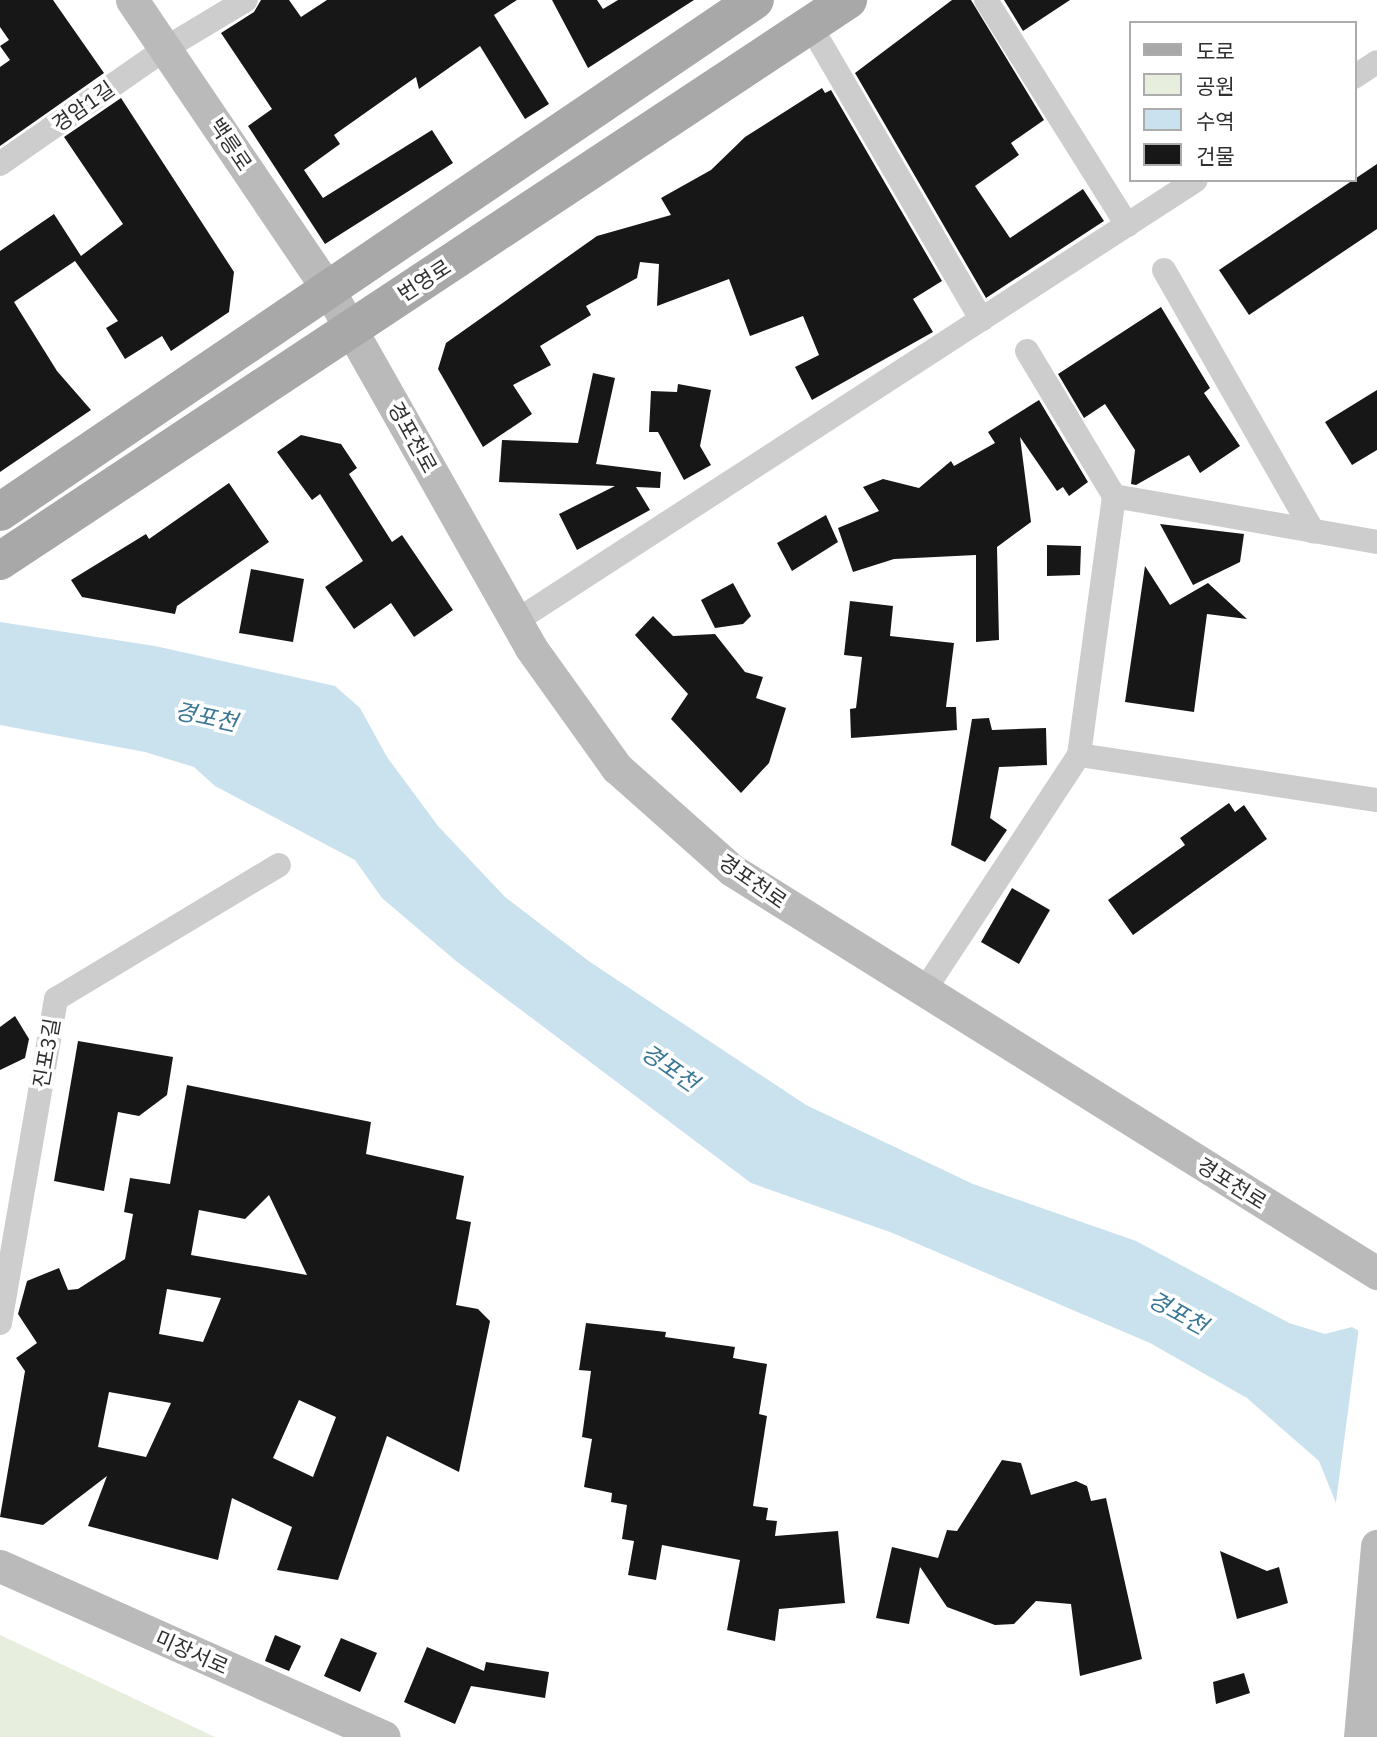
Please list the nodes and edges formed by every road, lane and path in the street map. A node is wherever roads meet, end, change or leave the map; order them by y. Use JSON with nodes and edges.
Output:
{"nodes":[{"id":1,"x":132,"y":0,"type":"edge"},
{"id":2,"x":246,"y":0,"type":"edge"},
{"id":3,"x":755,"y":0,"type":"edge"},
{"id":4,"x":770,"y":0,"type":"edge"},
{"id":5,"x":848,"y":0,"type":"edge"},
{"id":6,"x":986,"y":0,"type":"edge"},
{"id":7,"x":810,"y":25,"type":"junction"},
{"id":8,"x":166,"y":48,"type":"junction"},
{"id":9,"x":1377,"y":62,"type":"edge"},
{"id":10,"x":1356,"y":76,"type":"edge"},
{"id":11,"x":734,"y":78,"type":"junction"},
{"id":12,"x":530,"y":155,"type":"junction"},
{"id":13,"x":0,"y":164,"type":"edge"},
{"id":14,"x":1193,"y":182,"type":"edge"},
{"id":15,"x":1127,"y":225,"type":"junction"},
{"id":16,"x":484,"y":240,"type":"junction"},
{"id":17,"x":1164,"y":270,"type":"dead end"},
{"id":18,"x":328,"y":289,"type":"junction"},
{"id":19,"x":982,"y":320,"type":"junction"},
{"id":20,"x":351,"y":327,"type":"junction"},
{"id":21,"x":1027,"y":351,"type":"dead end"},
{"id":22,"x":1114,"y":496,"type":"junction"},
{"id":23,"x":0,"y":512,"type":"edge"},
{"id":24,"x":1313,"y":531,"type":"junction"},
{"id":25,"x":1377,"y":542,"type":"edge"},
{"id":26,"x":0,"y":561,"type":"edge"},
{"id":27,"x":516,"y":621,"type":"junction"},
{"id":28,"x":1079,"y":755,"type":"junction"},
{"id":29,"x":1377,"y":800,"type":"edge"},
{"id":30,"x":279,"y":864,"type":"dead end"},
{"id":31,"x":924,"y":991,"type":"junction"},
{"id":32,"x":1377,"y":1273,"type":"edge"},
{"id":33,"x":0,"y":1323,"type":"edge"},
{"id":34,"x":1376,"y":1554,"type":"edge"},
{"id":35,"x":0,"y":1566,"type":"edge"},
{"id":36,"x":384,"y":1737,"type":"edge"},
{"id":37,"x":1360,"y":1737,"type":"edge"}],
"edges":[{"from":1,"to":8,"type":"street","name":"백릉로"},
{"from":2,"to":8,"type":"street","name":"경암1길"},
{"from":3,"to":12,"type":"main road"},
{"from":4,"to":11,"type":"main road"},
{"from":5,"to":7,"type":"main road","name":"번영로"},
{"from":6,"to":15,"type":"street"},
{"from":7,"to":11,"type":"main road","name":"번영로"},
{"from":7,"to":19,"type":"street"},
{"from":8,"to":13,"type":"street","name":"경암1길"},
{"from":8,"to":18,"type":"street","name":"백릉로"},
{"from":9,"to":10,"type":"street"},
{"from":11,"to":16,"type":"main road","name":"번영로"},
{"from":12,"to":16,"type":"main road"},
{"from":12,"to":18,"type":"main road"},
{"from":14,"to":15,"type":"street"},
{"from":15,"to":19,"type":"street"},
{"from":16,"to":20,"type":"main road","name":"번영로"},
{"from":17,"to":24,"type":"street"},
{"from":18,"to":20,"type":"street","name":"경포천로"},
{"from":18,"to":23,"type":"main road"},
{"from":19,"to":27,"type":"street"},
{"from":20,"to":26,"type":"main road","name":"번영로"},
{"from":20,"to":27,"type":"street","name":"경포천로"},
{"from":21,"to":22,"type":"street"},
{"from":22,"to":24,"type":"street"},
{"from":22,"to":28,"type":"street"},
{"from":24,"to":25,"type":"street"},
{"from":27,"to":31,"type":"street","name":"경포천로"},
{"from":28,"to":29,"type":"street"},
{"from":28,"to":31,"type":"street"},
{"from":30,"to":33,"type":"street","name":"진포3길"},
{"from":31,"to":32,"type":"street","name":"경포천로"},
{"from":34,"to":37,"type":"street"},
{"from":35,"to":36,"type":"street","name":"미장서로"}]}
